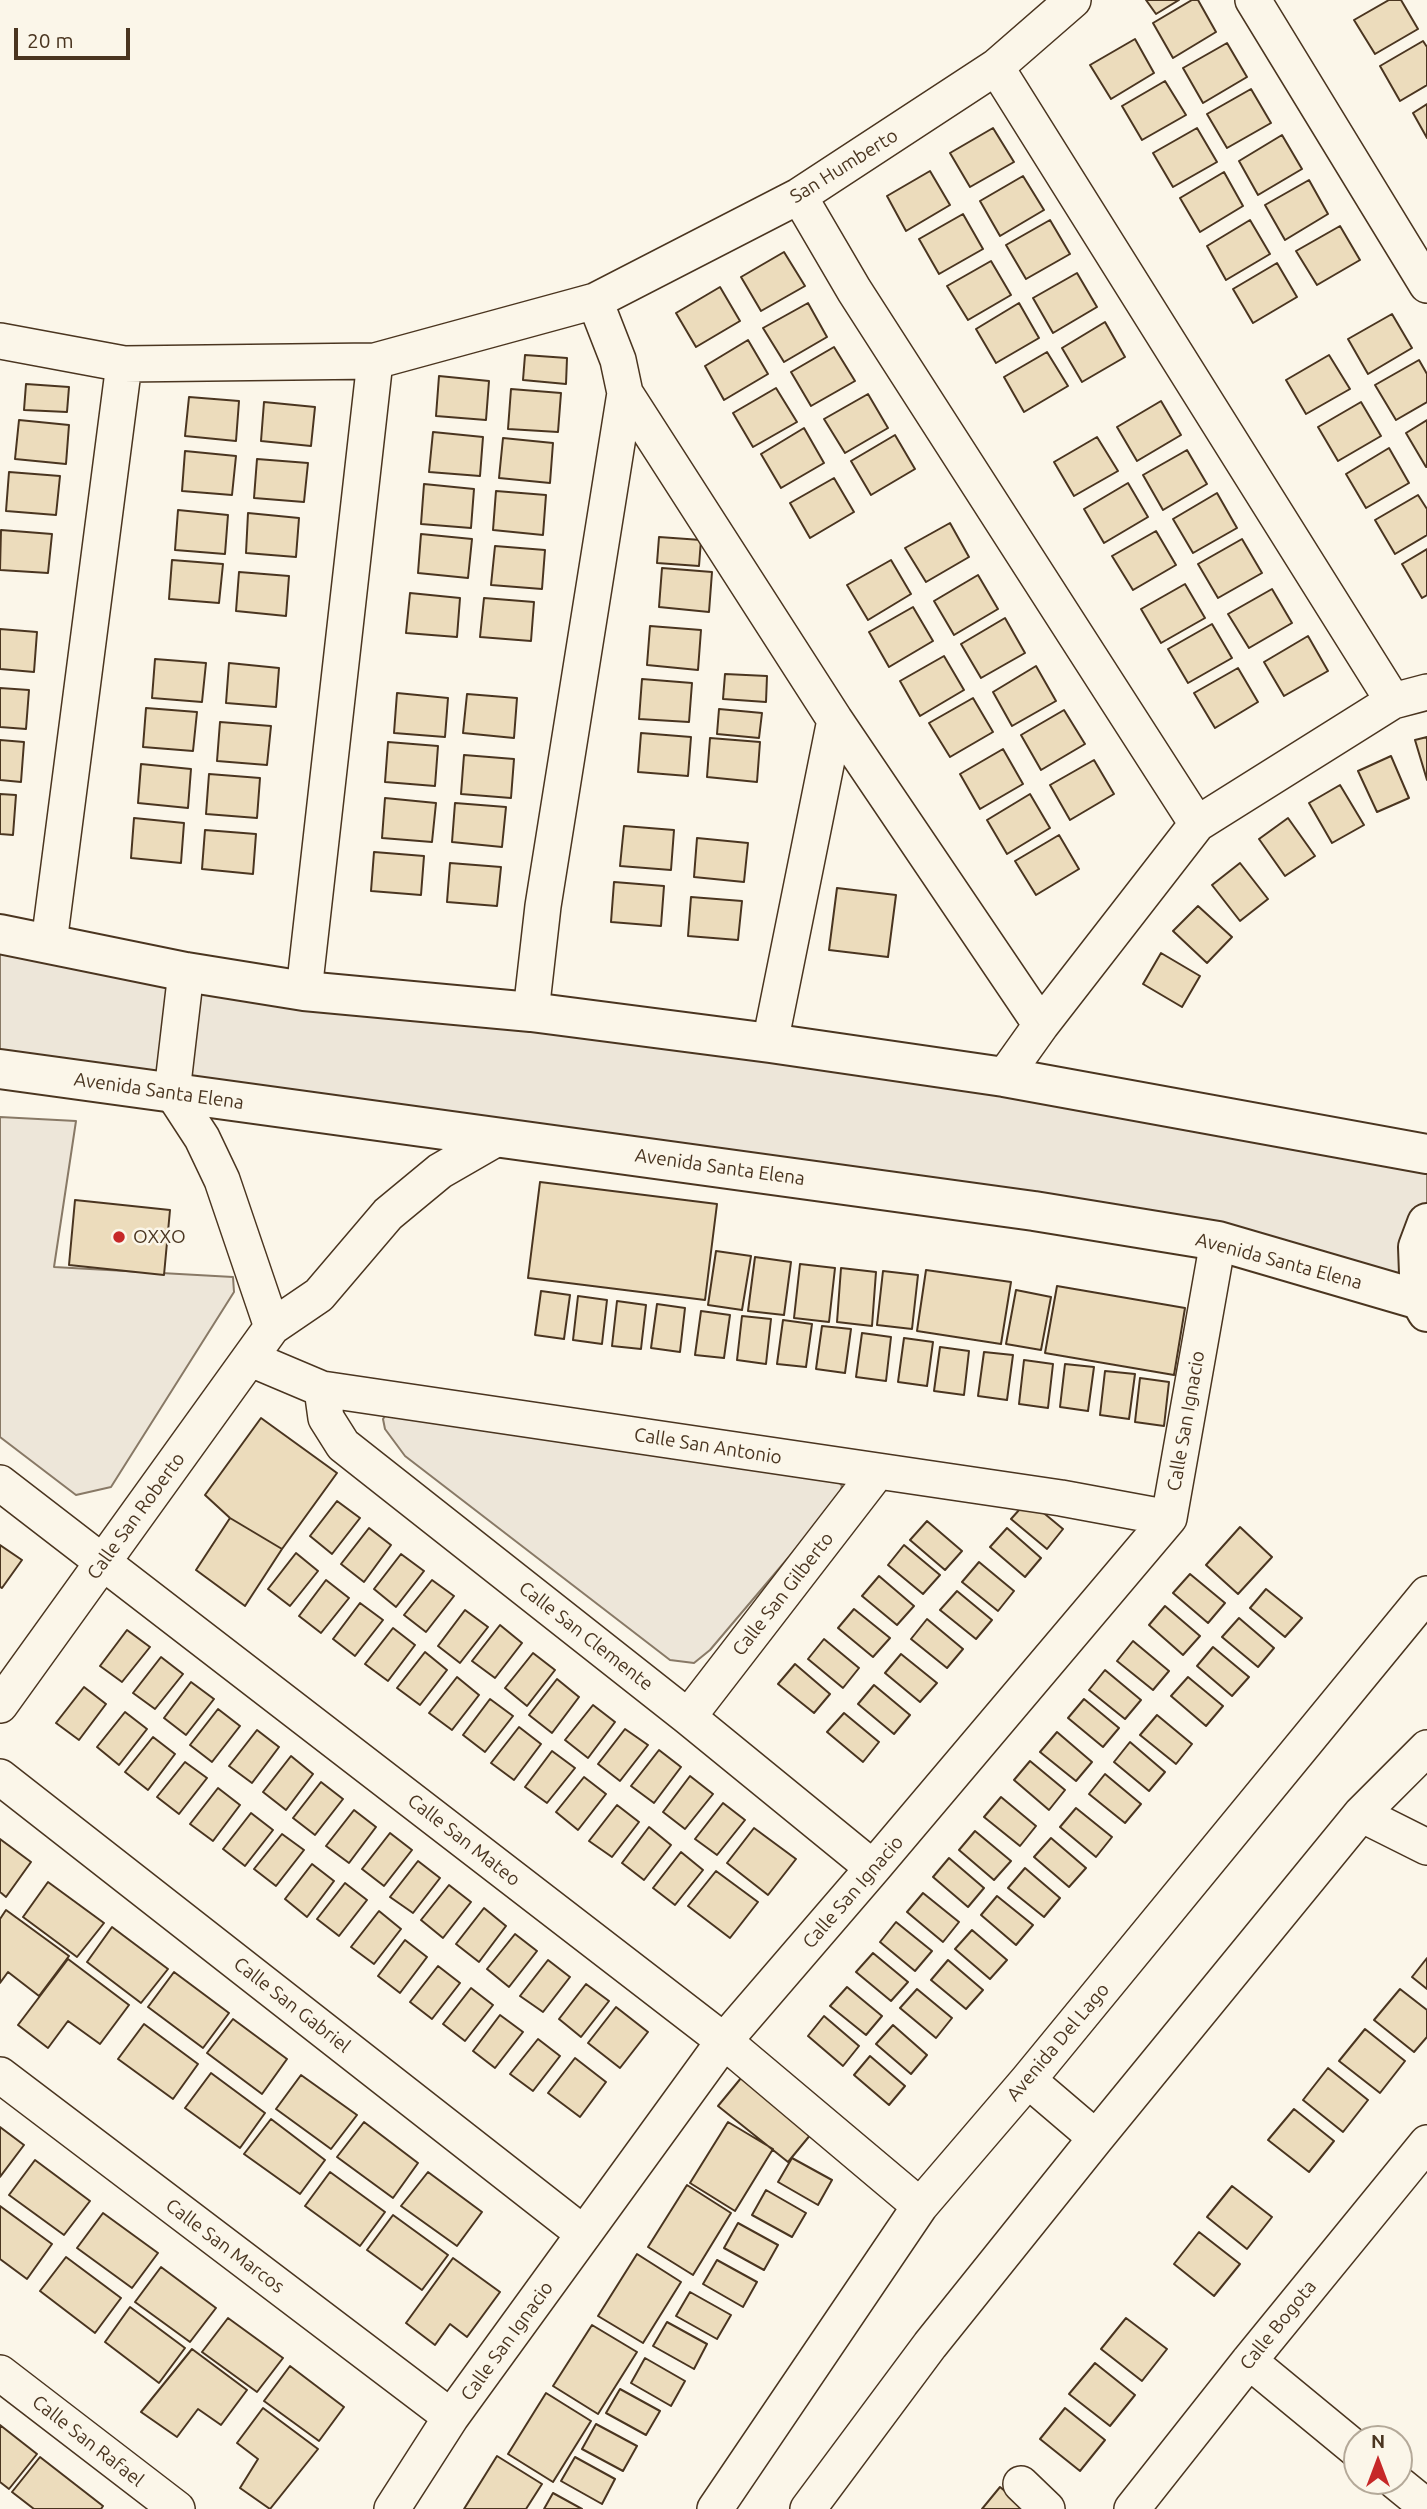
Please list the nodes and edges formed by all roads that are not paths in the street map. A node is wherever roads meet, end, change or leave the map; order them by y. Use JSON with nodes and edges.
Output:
{"nodes":[{"id":1,"x":1073,"y":0,"type":"edge"},
{"id":2,"x":1253,"y":0,"type":"edge"},
{"id":3,"x":996,"y":67,"type":"junction"},
{"id":4,"x":799,"y":196,"type":"junction"},
{"id":5,"x":1427,"y":285,"type":"edge"},
{"id":6,"x":595,"y":301,"type":"junction"},
{"id":7,"x":0,"y":341,"type":"edge"},
{"id":8,"x":375,"y":361,"type":"junction"},
{"id":9,"x":124,"y":364,"type":"junction"},
{"id":10,"x":625,"y":393,"type":"junction"},
{"id":11,"x":1427,"y":692,"type":"edge"},
{"id":12,"x":1394,"y":701,"type":"junction"},
{"id":13,"x":835,"y":720,"type":"junction"},
{"id":14,"x":1197,"y":824,"type":"junction"},
{"id":15,"x":0,"y":934,"type":"edge"},
{"id":16,"x":50,"y":943,"type":"junction"},
{"id":17,"x":186,"y":972,"type":"junction"},
{"id":18,"x":304,"y":991,"type":"junction"},
{"id":19,"x":531,"y":1012,"type":"junction"},
{"id":20,"x":1041,"y":1025,"type":"junction"},
{"id":21,"x":770,"y":1043,"type":"junction"},
{"id":22,"x":0,"y":1069,"type":"edge"},
{"id":23,"x":1004,"y":1077,"type":"junction"},
{"id":24,"x":172,"y":1092,"type":"junction"},
{"id":25,"x":499,"y":1136,"type":"junction"},
{"id":26,"x":1427,"y":1154,"type":"edge"},
{"id":27,"x":1427,"y":1223,"type":"edge"},
{"id":28,"x":1218,"y":1241,"type":"junction"},
{"id":29,"x":1423,"y":1306,"type":"edge"},
{"id":30,"x":272,"y":1327,"type":"junction"},
{"id":31,"x":251,"y":1359,"type":"junction"},
{"id":32,"x":322,"y":1389,"type":"junction"},
{"id":33,"x":877,"y":1472,"type":"junction"},
{"id":34,"x":0,"y":1483,"type":"edge"},
{"id":35,"x":1169,"y":1518,"type":"junction"},
{"id":36,"x":103,"y":1562,"type":"junction"},
{"id":37,"x":1427,"y":1594,"type":"edge"},
{"id":38,"x":0,"y":1705,"type":"edge"},
{"id":39,"x":688,"y":1717,"type":"junction"},
{"id":40,"x":1427,"y":1748,"type":"edge"},
{"id":41,"x":0,"y":1777,"type":"edge"},
{"id":42,"x":1362,"y":1814,"type":"junction"},
{"id":43,"x":1427,"y":1847,"type":"edge"},
{"id":44,"x":873,"y":1868,"type":"junction"},
{"id":45,"x":724,"y":2041,"type":"junction"},
{"id":46,"x":0,"y":2076,"type":"edge"},
{"id":47,"x":1027,"y":2080,"type":"junction"},
{"id":48,"x":1096,"y":2138,"type":"junction"},
{"id":49,"x":1421,"y":2163,"type":"edge"},
{"id":50,"x":920,"y":2206,"type":"junction"},
{"id":51,"x":584,"y":2234,"type":"junction"},
{"id":52,"x":1249,"y":2361,"type":"junction"},
{"id":53,"x":0,"y":2372,"type":"edge"},
{"id":54,"x":451,"y":2417,"type":"junction"},
{"id":55,"x":1343,"y":2438,"type":"edge"},
{"id":56,"x":1021,"y":2484,"type":"dead end"},
{"id":57,"x":1412,"y":2495,"type":"edge"},
{"id":58,"x":1427,"y":2507,"type":"edge"},
{"id":59,"x":177,"y":2509,"type":"edge"},
{"id":60,"x":392,"y":2509,"type":"edge"},
{"id":61,"x":715,"y":2509,"type":"edge"},
{"id":62,"x":808,"y":2509,"type":"edge"},
{"id":63,"x":1047,"y":2509,"type":"edge"},
{"id":64,"x":1132,"y":2509,"type":"edge"}],
"edges":[{"from":1,"to":3,"type":"street","name":"San Humberto"},
{"from":2,"to":5,"type":"street"},
{"from":3,"to":4,"type":"street","name":"San Humberto"},
{"from":3,"to":12,"type":"street"},
{"from":4,"to":6,"type":"street","name":"San Humberto"},
{"from":4,"to":14,"type":"street"},
{"from":6,"to":8,"type":"street","name":"San Humberto"},
{"from":6,"to":10,"type":"street"},
{"from":7,"to":9,"type":"street","name":"San Humberto"},
{"from":8,"to":9,"type":"street","name":"San Humberto"},
{"from":8,"to":18,"type":"street"},
{"from":9,"to":16,"type":"street"},
{"from":10,"to":13,"type":"street"},
{"from":10,"to":19,"type":"street"},
{"from":11,"to":12,"type":"street"},
{"from":12,"to":14,"type":"street"},
{"from":13,"to":20,"type":"street"},
{"from":13,"to":21,"type":"street"},
{"from":14,"to":20,"type":"street"},
{"from":15,"to":16,"type":"street"},
{"from":16,"to":17,"type":"street"},
{"from":17,"to":18,"type":"street"},
{"from":17,"to":24,"type":"street"},
{"from":18,"to":19,"type":"street"},
{"from":19,"to":21,"type":"street"},
{"from":20,"to":23,"type":"street"},
{"from":21,"to":23,"type":"street"},
{"from":22,"to":24,"type":"street","name":"Avenida Santa Elena"},
{"from":23,"to":26,"type":"street"},
{"from":24,"to":25,"type":"street","name":"Avenida Santa Elena"},
{"from":24,"to":30,"type":"street"},
{"from":25,"to":28,"type":"street","name":"Avenida Santa Elena"},
{"from":25,"to":30,"type":"street","name":"Calle San Roberto"},
{"from":27,"to":29,"type":"street"},
{"from":28,"to":29,"type":"street","name":"Avenida Santa Elena"},
{"from":28,"to":35,"type":"street","name":"Calle San Ignacio"},
{"from":30,"to":31,"type":"street","name":"Calle San Roberto"},
{"from":31,"to":32,"type":"street","name":"Calle San Antonio"},
{"from":31,"to":36,"type":"street","name":"Calle San Roberto"},
{"from":32,"to":33,"type":"street","name":"Calle San Antonio"},
{"from":32,"to":39,"type":"street","name":"Calle San Clemente"},
{"from":33,"to":35,"type":"street","name":"Calle San Antonio"},
{"from":33,"to":39,"type":"street","name":"Calle San Gilberto"},
{"from":34,"to":36,"type":"street","name":"Calle San Mateo"},
{"from":35,"to":44,"type":"street","name":"Calle San Ignacio"},
{"from":36,"to":38,"type":"street","name":"Calle San Roberto"},
{"from":36,"to":45,"type":"street","name":"Calle San Mateo"},
{"from":37,"to":47,"type":"street","name":"Avenida Del Lago"},
{"from":39,"to":44,"type":"street","name":"Calle San Clemente"},
{"from":40,"to":42,"type":"street"},
{"from":41,"to":51,"type":"street","name":"Calle San Gabriel"},
{"from":42,"to":43,"type":"street"},
{"from":42,"to":48,"type":"street"},
{"from":44,"to":45,"type":"street","name":"Calle San Ignacio"},
{"from":45,"to":50,"type":"street","name":"Calle San Mateo"},
{"from":45,"to":51,"type":"street","name":"Calle San Ignacio"},
{"from":46,"to":54,"type":"street","name":"Calle San Marcos"},
{"from":47,"to":48,"type":"street"},
{"from":47,"to":50,"type":"street","name":"Avenida Del Lago"},
{"from":48,"to":62,"type":"street"},
{"from":49,"to":52,"type":"street","name":"Calle Bogota"},
{"from":50,"to":61,"type":"street","name":"Avenida Del Lago"},
{"from":51,"to":54,"type":"street","name":"Calle San Ignacio"},
{"from":52,"to":55,"type":"street"},
{"from":52,"to":64,"type":"street","name":"Calle Bogota"},
{"from":53,"to":59,"type":"street","name":"Calle San Rafael"},
{"from":54,"to":60,"type":"street","name":"Calle San Ignacio"},
{"from":56,"to":63,"type":"street"},
{"from":57,"to":58,"type":"street"}]}
